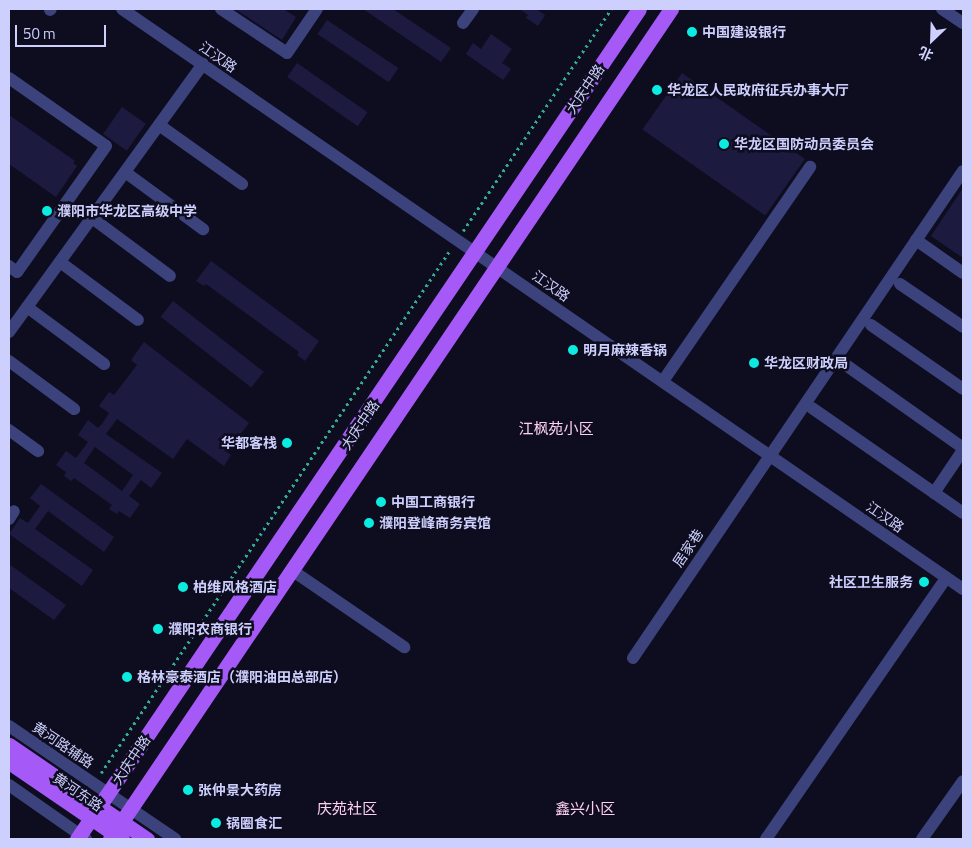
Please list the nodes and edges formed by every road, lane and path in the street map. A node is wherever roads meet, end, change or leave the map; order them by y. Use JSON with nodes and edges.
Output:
{"nodes":[{"id":1,"x":122,"y":9,"type":"edge"},
{"id":2,"x":221,"y":9,"type":"edge"},
{"id":3,"x":317,"y":9,"type":"edge"},
{"id":4,"x":473,"y":9,"type":"edge"},
{"id":5,"x":611,"y":9,"type":"edge"},
{"id":6,"x":639,"y":9,"type":"edge"},
{"id":7,"x":671,"y":9,"type":"edge"},
{"id":8,"x":942,"y":9,"type":"edge"},
{"id":9,"x":463,"y":23,"type":"dead end"},
{"id":10,"x":963,"y":23,"type":"edge"},
{"id":11,"x":203,"y":64,"type":"junction"},
{"id":12,"x":9,"y":78,"type":"edge"},
{"id":13,"x":159,"y":125,"type":"junction"},
{"id":14,"x":810,"y":167,"type":"dead end"},
{"id":15,"x":963,"y":171,"type":"edge"},
{"id":16,"x":125,"y":172,"type":"junction"},
{"id":17,"x":242,"y":184,"type":"dead end"},
{"id":18,"x":92,"y":218,"type":"junction"},
{"id":19,"x":203,"y":229,"type":"dead end"},
{"id":20,"x":457,"y":240,"type":"junction"},
{"id":21,"x":916,"y":240,"type":"junction"},
{"id":22,"x":476,"y":252,"type":"junction"},
{"id":23,"x":60,"y":262,"type":"junction"},
{"id":24,"x":9,"y":266,"type":"edge"},
{"id":25,"x":498,"y":268,"type":"junction"},
{"id":26,"x":963,"y":272,"type":"edge"},
{"id":27,"x":170,"y":276,"type":"dead end"},
{"id":28,"x":900,"y":284,"type":"dead end"},
{"id":29,"x":27,"y":307,"type":"junction"},
{"id":30,"x":138,"y":320,"type":"dead end"},
{"id":31,"x":871,"y":325,"type":"dead end"},
{"id":32,"x":963,"y":328,"type":"edge"},
{"id":33,"x":9,"y":332,"type":"edge"},
{"id":34,"x":9,"y":361,"type":"edge"},
{"id":35,"x":843,"y":363,"type":"dead end"},
{"id":36,"x":104,"y":364,"type":"dead end"},
{"id":37,"x":663,"y":382,"type":"junction"},
{"id":38,"x":963,"y":390,"type":"edge"},
{"id":39,"x":812,"y":408,"type":"dead end"},
{"id":40,"x":74,"y":409,"type":"dead end"},
{"id":41,"x":9,"y":430,"type":"edge"},
{"id":42,"x":963,"y":449,"type":"edge"},
{"id":43,"x":38,"y":451,"type":"dead end"},
{"id":44,"x":768,"y":455,"type":"junction"},
{"id":45,"x":934,"y":493,"type":"junction"},
{"id":46,"x":963,"y":513,"type":"edge"},
{"id":47,"x":293,"y":571,"type":"junction"},
{"id":48,"x":946,"y":578,"type":"junction"},
{"id":49,"x":963,"y":590,"type":"edge"},
{"id":50,"x":404,"y":647,"type":"dead end"},
{"id":51,"x":633,"y":658,"type":"dead end"},
{"id":52,"x":9,"y":726,"type":"edge"},
{"id":53,"x":9,"y":745,"type":"edge"},
{"id":54,"x":9,"y":762,"type":"edge"},
{"id":55,"x":963,"y":781,"type":"edge"},
{"id":56,"x":94,"y":784,"type":"junction"},
{"id":57,"x":9,"y":785,"type":"edge"},
{"id":58,"x":108,"y":794,"type":"junction"},
{"id":59,"x":131,"y":809,"type":"junction"},
{"id":60,"x":95,"y":812,"type":"junction"},
{"id":61,"x":117,"y":834,"type":"edge"},
{"id":62,"x":81,"y":838,"type":"edge"},
{"id":63,"x":147,"y":839,"type":"edge"},
{"id":64,"x":175,"y":839,"type":"edge"},
{"id":65,"x":766,"y":839,"type":"edge"},
{"id":66,"x":922,"y":839,"type":"edge"}],
"edges":[{"from":1,"to":11,"type":"street","name":"江汉路"},
{"from":2,"to":3,"type":"street"},
{"from":4,"to":9,"type":"street"},
{"from":5,"to":20,"type":"path"},
{"from":6,"to":22,"type":"main road","name":"大庆中路"},
{"from":7,"to":25,"type":"main road","name":"大庆中路"},
{"from":8,"to":10,"type":"street"},
{"from":11,"to":13,"type":"street"},
{"from":11,"to":20,"type":"street","name":"江汉路"},
{"from":12,"to":24,"type":"street"},
{"from":13,"to":16,"type":"street"},
{"from":13,"to":17,"type":"street"},
{"from":14,"to":37,"type":"street"},
{"from":15,"to":21,"type":"street","name":"居家巷"},
{"from":16,"to":18,"type":"street"},
{"from":16,"to":19,"type":"street"},
{"from":18,"to":23,"type":"street"},
{"from":18,"to":27,"type":"street"},
{"from":20,"to":22,"type":"street","name":"江汉路"},
{"from":20,"to":56,"type":"path"},
{"from":21,"to":26,"type":"street"},
{"from":21,"to":44,"type":"street","name":"居家巷"},
{"from":22,"to":25,"type":"street","name":"江汉路"},
{"from":22,"to":58,"type":"main road","name":"大庆中路"},
{"from":23,"to":29,"type":"street"},
{"from":23,"to":30,"type":"street"},
{"from":25,"to":37,"type":"street","name":"江汉路"},
{"from":25,"to":47,"type":"main road","name":"大庆中路"},
{"from":28,"to":32,"type":"street"},
{"from":29,"to":33,"type":"street"},
{"from":29,"to":36,"type":"street"},
{"from":31,"to":38,"type":"street"},
{"from":34,"to":40,"type":"street"},
{"from":35,"to":42,"type":"street"},
{"from":37,"to":44,"type":"street","name":"江汉路"},
{"from":39,"to":45,"type":"street"},
{"from":41,"to":43,"type":"street"},
{"from":42,"to":45,"type":"street"},
{"from":44,"to":48,"type":"street","name":"江汉路"},
{"from":44,"to":51,"type":"street","name":"居家巷"},
{"from":45,"to":46,"type":"street"},
{"from":47,"to":50,"type":"street"},
{"from":47,"to":59,"type":"main road","name":"大庆中路"},
{"from":48,"to":49,"type":"street","name":"江汉路"},
{"from":48,"to":65,"type":"street"},
{"from":52,"to":56,"type":"street","name":"黄河路辅路"},
{"from":53,"to":60,"type":"main road","name":"黄河东路"},
{"from":54,"to":60,"type":"main road","name":"黄河东路"},
{"from":55,"to":66,"type":"street"},
{"from":56,"to":58,"type":"street","name":"黄河路辅路"},
{"from":57,"to":62,"type":"street"},
{"from":58,"to":59,"type":"street","name":"黄河路辅路"},
{"from":58,"to":60,"type":"main road","name":"大庆中路"},
{"from":59,"to":61,"type":"main road","name":"大庆中路"},
{"from":59,"to":64,"type":"street","name":"黄河路辅路"},
{"from":60,"to":61,"type":"main road","name":"黄河东路"},
{"from":60,"to":62,"type":"main road","name":"大庆中路"},
{"from":61,"to":63,"type":"main road","name":"黄河东路"}]}
